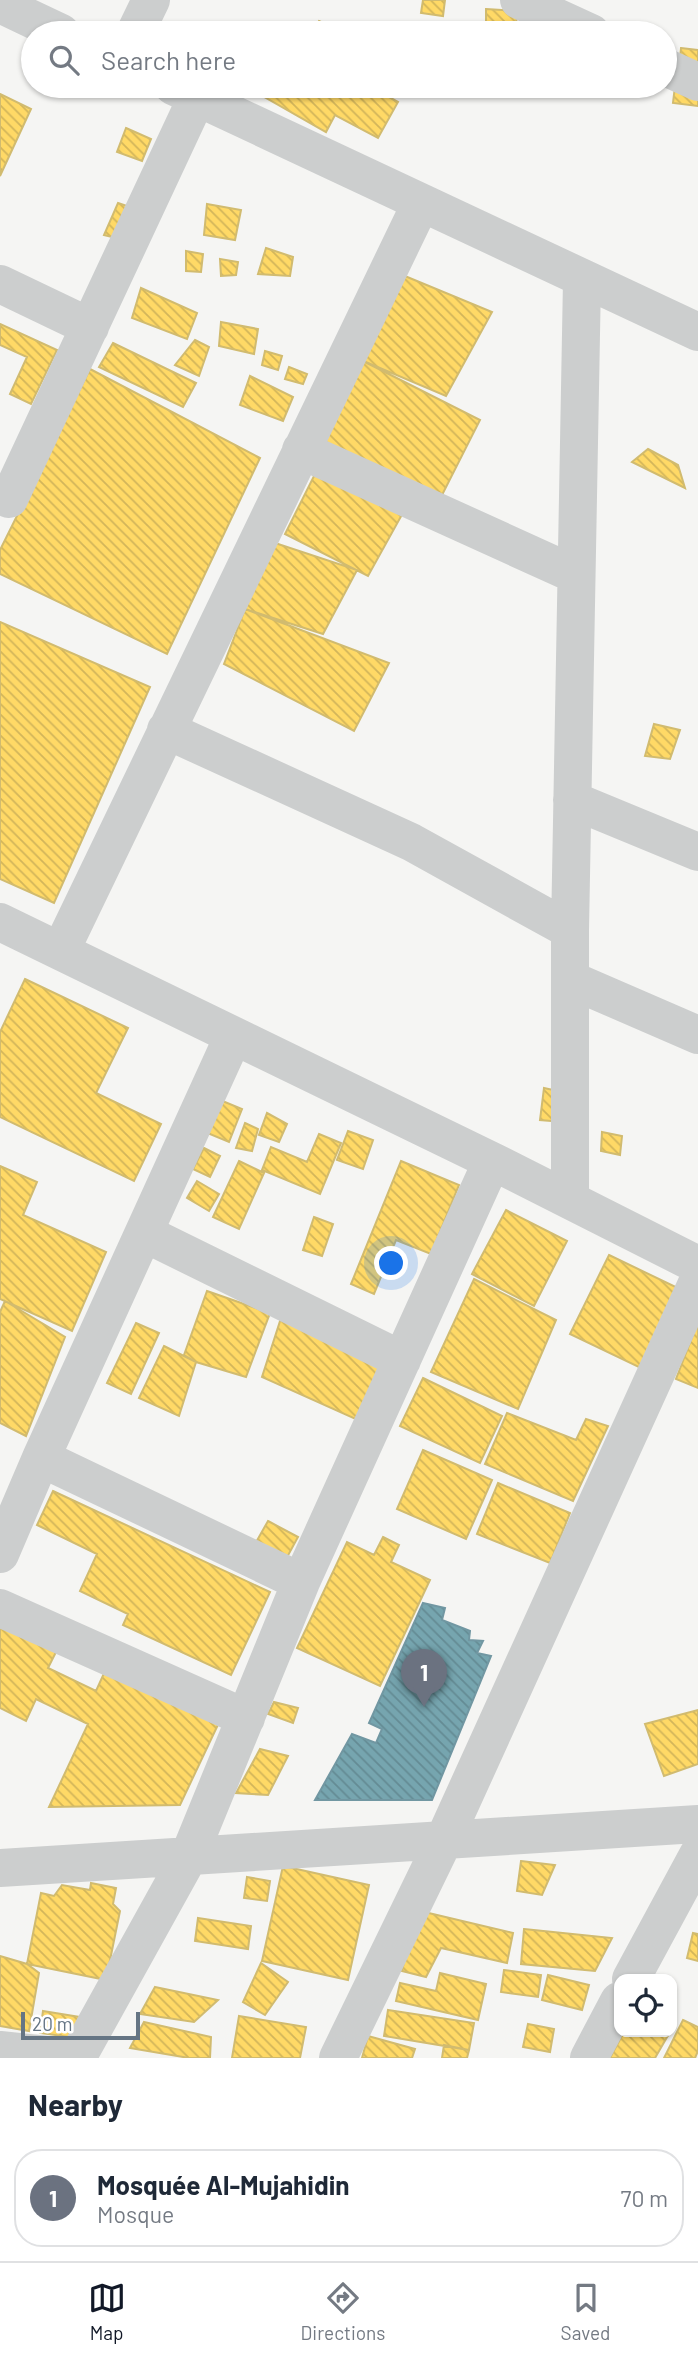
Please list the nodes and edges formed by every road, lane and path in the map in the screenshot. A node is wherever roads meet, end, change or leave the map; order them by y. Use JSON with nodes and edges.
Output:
{"nodes":[{"id":1,"x":151,"y":0,"type":"edge"},
{"id":2,"x":519,"y":0,"type":"edge"},
{"id":3,"x":0,"y":4,"type":"edge"},
{"id":4,"x":36,"y":21,"type":"edge"},
{"id":5,"x":141,"y":21,"type":"edge"},
{"id":6,"x":565,"y":21,"type":"edge"},
{"id":7,"x":677,"y":72,"type":"edge"},
{"id":8,"x":698,"y":82,"type":"edge"},
{"id":9,"x":182,"y":98,"type":"edge"},
{"id":10,"x":200,"y":98,"type":"edge"},
{"id":11,"x":421,"y":204,"type":"junction"},
{"id":12,"x":582,"y":280,"type":"junction"},
{"id":13,"x":0,"y":284,"type":"edge"},
{"id":14,"x":90,"y":327,"type":"junction"},
{"id":15,"x":698,"y":332,"type":"edge"},
{"id":16,"x":301,"y":450,"type":"junction"},
{"id":17,"x":3,"y":504,"type":"edge"},
{"id":18,"x":574,"y":574,"type":"junction"},
{"id":19,"x":166,"y":730,"type":"junction"},
{"id":20,"x":572,"y":800,"type":"junction"},
{"id":21,"x":698,"y":852,"type":"edge"},
{"id":22,"x":570,"y":930,"type":"junction"},
{"id":23,"x":4,"y":936,"type":"edge"},
{"id":24,"x":61,"y":950,"type":"junction"},
{"id":25,"x":571,"y":980,"type":"junction"},
{"id":26,"x":698,"y":1035,"type":"edge"},
{"id":27,"x":233,"y":1037,"type":"junction"},
{"id":28,"x":492,"y":1161,"type":"junction"},
{"id":29,"x":570,"y":1200,"type":"junction"},
{"id":30,"x":144,"y":1233,"type":"junction"},
{"id":31,"x":698,"y":1265,"type":"edge"},
{"id":32,"x":698,"y":1281,"type":"edge"},
{"id":33,"x":402,"y":1360,"type":"junction"},
{"id":34,"x":41,"y":1458,"type":"junction"},
{"id":35,"x":0,"y":1554,"type":"edge"},
{"id":36,"x":301,"y":1582,"type":"junction"},
{"id":37,"x":0,"y":1608,"type":"edge"},
{"id":38,"x":246,"y":1718,"type":"junction"},
{"id":39,"x":698,"y":1824,"type":"edge"},
{"id":40,"x":443,"y":1840,"type":"junction"},
{"id":41,"x":698,"y":1855,"type":"edge"},
{"id":42,"x":189,"y":1856,"type":"junction"},
{"id":43,"x":0,"y":1868,"type":"edge"},
{"id":44,"x":634,"y":1974,"type":"edge"},
{"id":45,"x":614,"y":2010,"type":"edge"},
{"id":46,"x":0,"y":2050,"type":"edge"},
{"id":47,"x":338,"y":2058,"type":"edge"},
{"id":48,"x":589,"y":2058,"type":"edge"}],
"edges":[{"from":1,"to":5,"type":"street"},
{"from":2,"to":6,"type":"street"},
{"from":3,"to":4,"type":"street"},
{"from":7,"to":8,"type":"street"},
{"from":9,"to":14,"type":"street"},
{"from":10,"to":11,"type":"street"},
{"from":11,"to":12,"type":"street"},
{"from":11,"to":16,"type":"street"},
{"from":12,"to":15,"type":"street"},
{"from":12,"to":18,"type":"street"},
{"from":13,"to":14,"type":"street"},
{"from":14,"to":17,"type":"street"},
{"from":16,"to":18,"type":"street"},
{"from":16,"to":19,"type":"street"},
{"from":18,"to":20,"type":"street"},
{"from":19,"to":22,"type":"street"},
{"from":19,"to":24,"type":"street"},
{"from":20,"to":21,"type":"street"},
{"from":20,"to":22,"type":"street"},
{"from":22,"to":25,"type":"street"},
{"from":23,"to":24,"type":"street"},
{"from":24,"to":27,"type":"street"},
{"from":25,"to":26,"type":"street"},
{"from":25,"to":29,"type":"street"},
{"from":27,"to":28,"type":"street"},
{"from":27,"to":30,"type":"street"},
{"from":28,"to":29,"type":"street"},
{"from":28,"to":33,"type":"street"},
{"from":29,"to":31,"type":"street"},
{"from":30,"to":33,"type":"street"},
{"from":30,"to":34,"type":"street"},
{"from":32,"to":40,"type":"street"},
{"from":33,"to":36,"type":"street"},
{"from":34,"to":35,"type":"street"},
{"from":34,"to":36,"type":"street"},
{"from":36,"to":38,"type":"street"},
{"from":37,"to":38,"type":"street"},
{"from":38,"to":42,"type":"street"},
{"from":39,"to":40,"type":"street"},
{"from":40,"to":42,"type":"street"},
{"from":40,"to":47,"type":"street"},
{"from":41,"to":44,"type":"street"},
{"from":42,"to":43,"type":"street"},
{"from":42,"to":46,"type":"street"},
{"from":45,"to":48,"type":"street"}]}
